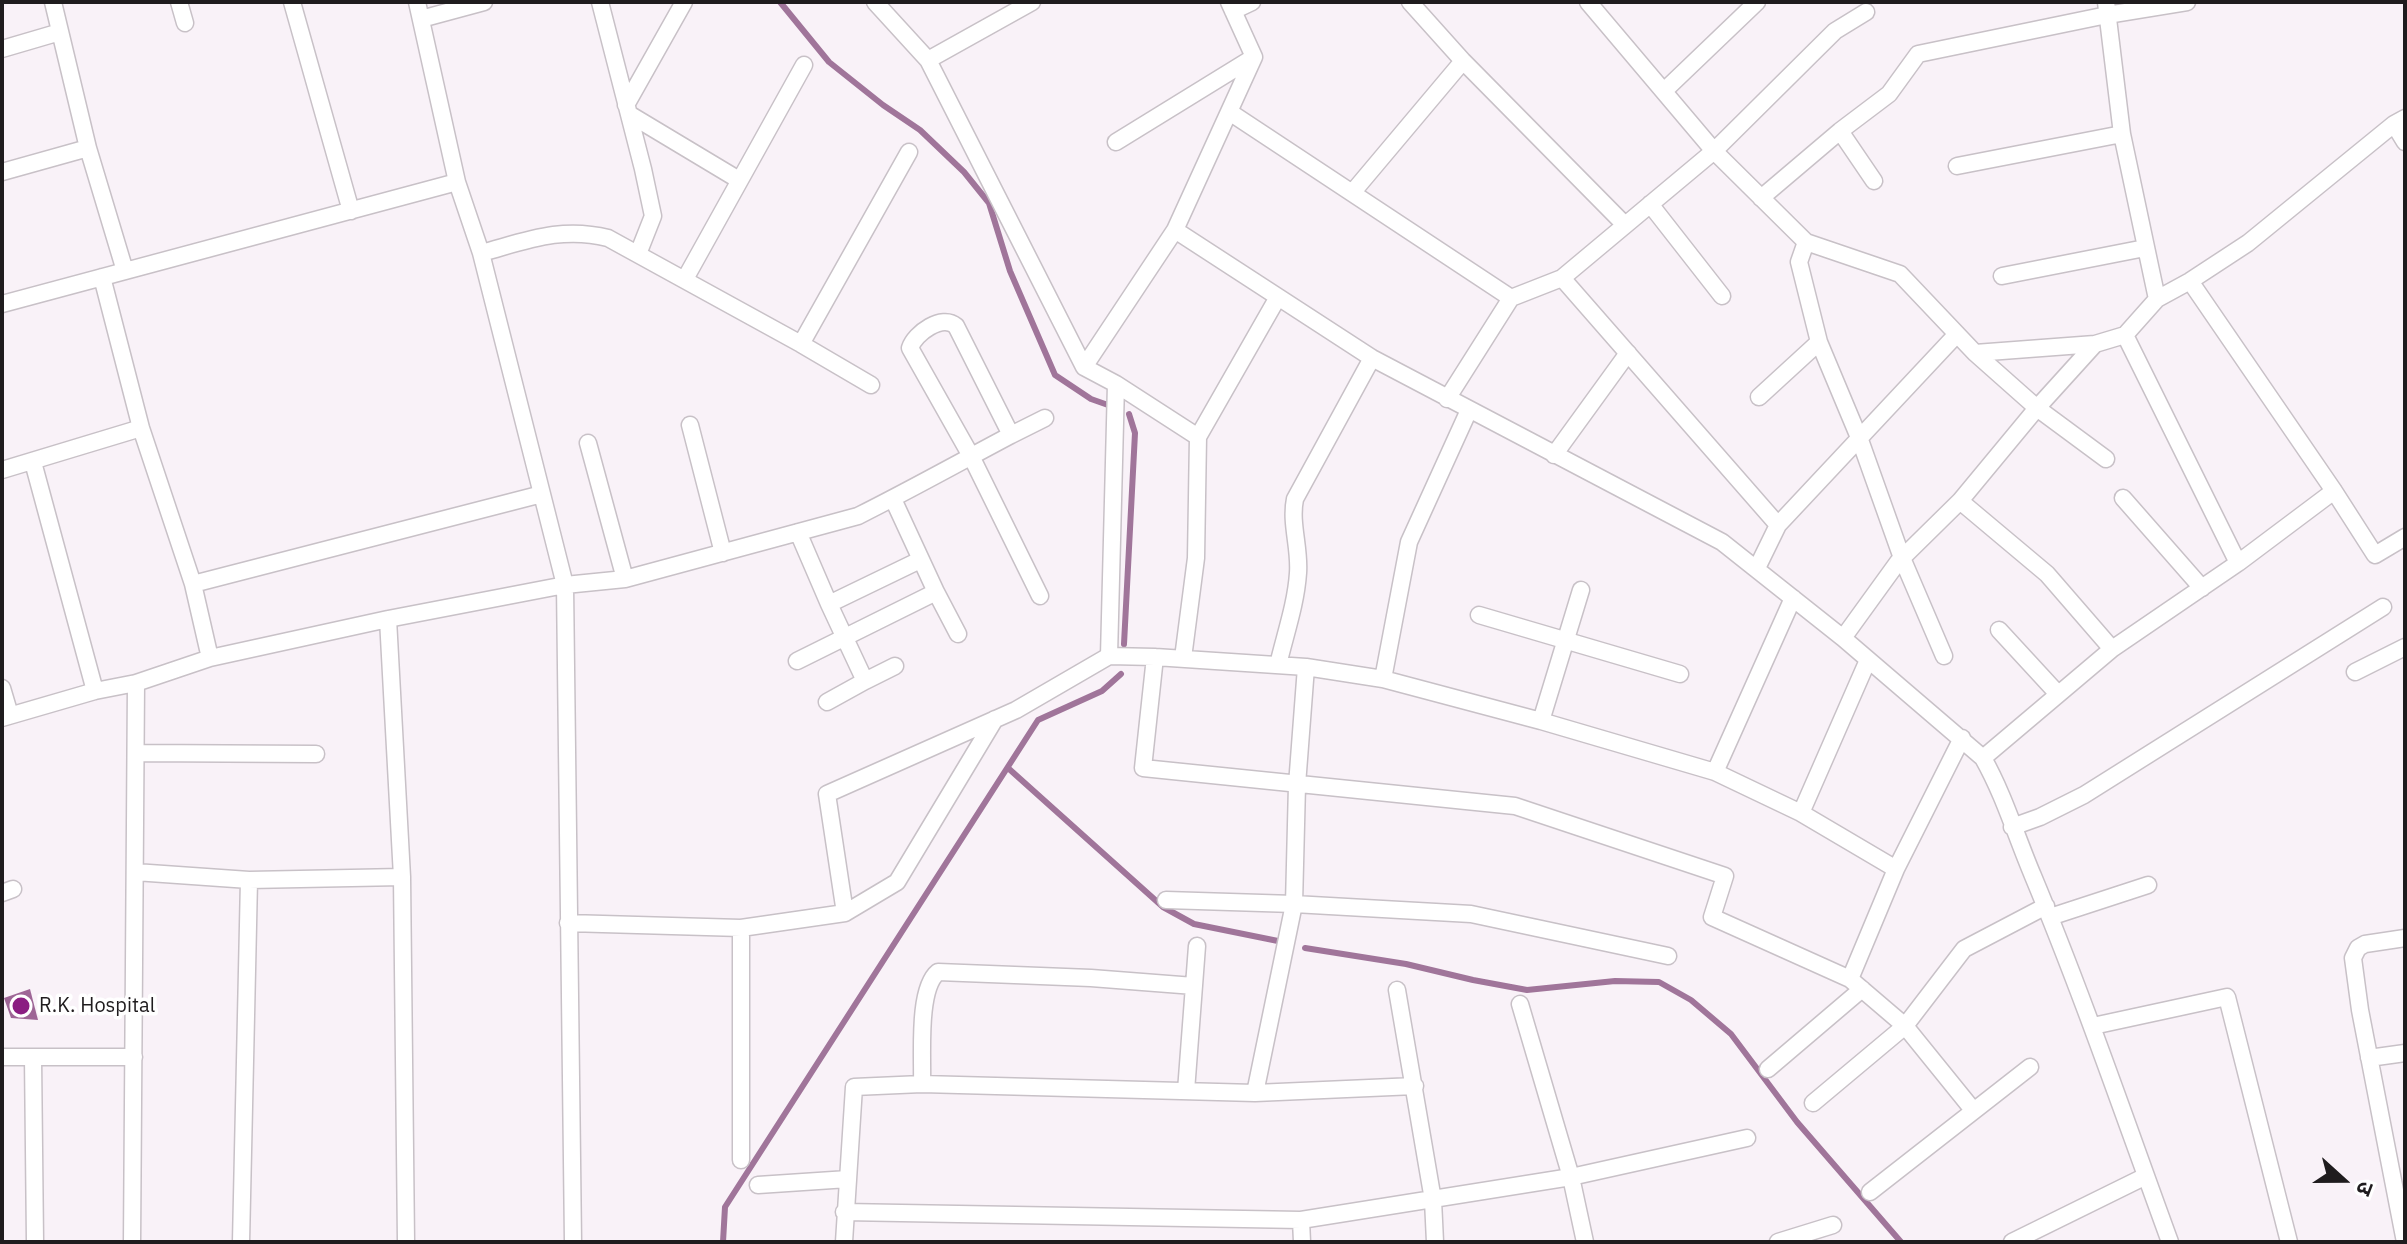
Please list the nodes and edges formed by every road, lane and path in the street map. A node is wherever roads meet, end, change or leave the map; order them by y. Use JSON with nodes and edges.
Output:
{"nodes":[{"id":1,"x":53,"y":2,"type":"edge"},
{"id":2,"x":179,"y":2,"type":"edge"},
{"id":3,"x":292,"y":2,"type":"edge"},
{"id":4,"x":417,"y":2,"type":"edge"},
{"id":5,"x":484,"y":2,"type":"edge"},
{"id":6,"x":600,"y":2,"type":"edge"},
{"id":7,"x":684,"y":2,"type":"edge"},
{"id":8,"x":875,"y":2,"type":"edge"},
{"id":9,"x":1032,"y":2,"type":"edge"},
{"id":10,"x":1252,"y":2,"type":"edge"},
{"id":11,"x":1410,"y":2,"type":"edge"},
{"id":12,"x":1588,"y":2,"type":"edge"},
{"id":13,"x":1757,"y":2,"type":"edge"},
{"id":14,"x":2187,"y":2,"type":"edge"},
{"id":15,"x":1231,"y":6,"type":"edge"},
{"id":16,"x":2106,"y":9,"type":"edge"},
{"id":17,"x":1866,"y":12,"type":"dead end"},
{"id":18,"x":421,"y":19,"type":"junction"},
{"id":19,"x":185,"y":23,"type":"dead end"},
{"id":20,"x":60,"y":32,"type":"junction"},
{"id":21,"x":2,"y":49,"type":"edge"},
{"id":22,"x":1254,"y":57,"type":"junction"},
{"id":23,"x":928,"y":60,"type":"junction"},
{"id":24,"x":1463,"y":61,"type":"junction"},
{"id":25,"x":804,"y":65,"type":"dead end"},
{"id":26,"x":1664,"y":91,"type":"junction"},
{"id":27,"x":628,"y":110,"type":"junction"},
{"id":28,"x":1231,"y":113,"type":"junction"},
{"id":29,"x":2400,"y":121,"type":"edge"},
{"id":30,"x":1840,"y":131,"type":"junction"},
{"id":31,"x":2122,"y":134,"type":"junction"},
{"id":32,"x":1116,"y":142,"type":"dead end"},
{"id":33,"x":2405,"y":142,"type":"edge"},
{"id":34,"x":88,"y":148,"type":"junction"},
{"id":35,"x":1714,"y":151,"type":"junction"},
{"id":36,"x":909,"y":152,"type":"dead end"},
{"id":37,"x":1957,"y":166,"type":"dead end"},
{"id":38,"x":2,"y":172,"type":"edge"},
{"id":39,"x":739,"y":180,"type":"junction"},
{"id":40,"x":1874,"y":181,"type":"dead end"},
{"id":41,"x":457,"y":182,"type":"junction"},
{"id":42,"x":1352,"y":193,"type":"junction"},
{"id":43,"x":1761,"y":198,"type":"junction"},
{"id":44,"x":1650,"y":204,"type":"junction"},
{"id":45,"x":351,"y":211,"type":"junction"},
{"id":46,"x":1625,"y":225,"type":"junction"},
{"id":47,"x":1175,"y":230,"type":"junction"},
{"id":48,"x":1806,"y":242,"type":"junction"},
{"id":49,"x":2145,"y":248,"type":"junction"},
{"id":50,"x":481,"y":253,"type":"junction"},
{"id":51,"x":638,"y":254,"type":"junction"},
{"id":52,"x":125,"y":271,"type":"junction"},
{"id":53,"x":2002,"y":276,"type":"dead end"},
{"id":54,"x":102,"y":277,"type":"junction"},
{"id":55,"x":1562,"y":278,"type":"junction"},
{"id":56,"x":685,"y":279,"type":"junction"},
{"id":57,"x":2190,"y":281,"type":"junction"},
{"id":58,"x":1722,"y":296,"type":"dead end"},
{"id":59,"x":1278,"y":297,"type":"junction"},
{"id":60,"x":1511,"y":298,"type":"junction"},
{"id":61,"x":2157,"y":299,"type":"junction"},
{"id":62,"x":2,"y":304,"type":"edge"},
{"id":63,"x":1957,"y":334,"type":"junction"},
{"id":64,"x":2125,"y":335,"type":"junction"},
{"id":65,"x":1819,"y":342,"type":"junction"},
{"id":66,"x":801,"y":344,"type":"junction"},
{"id":67,"x":2095,"y":344,"type":"junction"},
{"id":68,"x":1628,"y":353,"type":"junction"},
{"id":69,"x":1975,"y":353,"type":"junction"},
{"id":70,"x":1372,"y":358,"type":"junction"},
{"id":71,"x":1084,"y":367,"type":"junction"},
{"id":72,"x":1116,"y":384,"type":"junction"},
{"id":73,"x":871,"y":385,"type":"dead end"},
{"id":74,"x":1759,"y":397,"type":"dead end"},
{"id":75,"x":1447,"y":399,"type":"junction"},
{"id":76,"x":2037,"y":408,"type":"junction"},
{"id":77,"x":1469,"y":410,"type":"junction"},
{"id":78,"x":1045,"y":418,"type":"dead end"},
{"id":79,"x":690,"y":425,"type":"dead end"},
{"id":80,"x":141,"y":428,"type":"junction"},
{"id":81,"x":1011,"y":435,"type":"junction"},
{"id":82,"x":1198,"y":437,"type":"junction"},
{"id":83,"x":1860,"y":440,"type":"junction"},
{"id":84,"x":588,"y":443,"type":"dead end"},
{"id":85,"x":1554,"y":455,"type":"junction"},
{"id":86,"x":971,"y":456,"type":"junction"},
{"id":87,"x":2106,"y":459,"type":"dead end"},
{"id":88,"x":33,"y":462,"type":"junction"},
{"id":89,"x":2,"y":470,"type":"edge"},
{"id":90,"x":2334,"y":491,"type":"junction"},
{"id":91,"x":542,"y":494,"type":"junction"},
{"id":92,"x":2123,"y":498,"type":"dead end"},
{"id":93,"x":893,"y":499,"type":"junction"},
{"id":94,"x":1960,"y":501,"type":"junction"},
{"id":95,"x":1778,"y":525,"type":"junction"},
{"id":96,"x":798,"y":532,"type":"junction"},
{"id":97,"x":2405,"y":537,"type":"edge"},
{"id":98,"x":723,"y":553,"type":"junction"},
{"id":99,"x":1902,"y":558,"type":"junction"},
{"id":100,"x":920,"y":560,"type":"junction"},
{"id":101,"x":2238,"y":563,"type":"junction"},
{"id":102,"x":1757,"y":568,"type":"junction"},
{"id":103,"x":625,"y":579,"type":"junction"},
{"id":104,"x":193,"y":584,"type":"junction"},
{"id":105,"x":565,"y":585,"type":"junction"},
{"id":106,"x":2202,"y":588,"type":"junction"},
{"id":107,"x":1581,"y":590,"type":"dead end"},
{"id":108,"x":936,"y":592,"type":"junction"},
{"id":109,"x":1040,"y":596,"type":"dead end"},
{"id":110,"x":1793,"y":598,"type":"junction"},
{"id":111,"x":829,"y":604,"type":"junction"},
{"id":112,"x":2383,"y":607,"type":"dead end"},
{"id":113,"x":1479,"y":615,"type":"dead end"},
{"id":114,"x":388,"y":619,"type":"junction"},
{"id":115,"x":1999,"y":630,"type":"dead end"},
{"id":116,"x":958,"y":634,"type":"dead end"},
{"id":117,"x":845,"y":638,"type":"junction"},
{"id":118,"x":1566,"y":638,"type":"junction"},
{"id":119,"x":1843,"y":638,"type":"junction"},
{"id":120,"x":2405,"y":647,"type":"edge"},
{"id":121,"x":2112,"y":649,"type":"junction"},
{"id":122,"x":1109,"y":656,"type":"junction"},
{"id":123,"x":1944,"y":656,"type":"dead end"},
{"id":124,"x":1155,"y":657,"type":"junction"},
{"id":125,"x":210,"y":658,"type":"junction"},
{"id":126,"x":1183,"y":658,"type":"junction"},
{"id":127,"x":1868,"y":660,"type":"junction"},
{"id":128,"x":797,"y":661,"type":"dead end"},
{"id":129,"x":1278,"y":665,"type":"junction"},
{"id":130,"x":895,"y":666,"type":"dead end"},
{"id":131,"x":1306,"y":667,"type":"junction"},
{"id":132,"x":2355,"y":672,"type":"dead end"},
{"id":133,"x":1680,"y":674,"type":"dead end"},
{"id":134,"x":1383,"y":679,"type":"junction"},
{"id":135,"x":865,"y":681,"type":"junction"},
{"id":136,"x":136,"y":683,"type":"junction"},
{"id":137,"x":2,"y":688,"type":"edge"},
{"id":138,"x":95,"y":691,"type":"junction"},
{"id":139,"x":2058,"y":694,"type":"junction"},
{"id":140,"x":827,"y":702,"type":"dead end"},
{"id":141,"x":6,"y":717,"type":"edge"},
{"id":142,"x":995,"y":719,"type":"junction"},
{"id":143,"x":1541,"y":721,"type":"junction"},
{"id":144,"x":1962,"y":738,"type":"junction"},
{"id":145,"x":136,"y":753,"type":"junction"},
{"id":146,"x":316,"y":754,"type":"dead end"},
{"id":147,"x":1983,"y":758,"type":"junction"},
{"id":148,"x":1715,"y":772,"type":"junction"},
{"id":149,"x":1297,"y":785,"type":"junction"},
{"id":150,"x":1801,"y":813,"type":"junction"},
{"id":151,"x":2012,"y":827,"type":"junction"},
{"id":152,"x":1896,"y":869,"type":"junction"},
{"id":153,"x":135,"y":872,"type":"junction"},
{"id":154,"x":402,"y":877,"type":"junction"},
{"id":155,"x":249,"y":880,"type":"junction"},
{"id":156,"x":2148,"y":885,"type":"dead end"},
{"id":157,"x":1166,"y":900,"type":"dead end"},
{"id":158,"x":1294,"y":904,"type":"junction"},
{"id":159,"x":2048,"y":912,"type":"junction"},
{"id":160,"x":845,"y":913,"type":"junction"},
{"id":161,"x":568,"y":923,"type":"junction"},
{"id":162,"x":741,"y":928,"type":"junction"},
{"id":163,"x":2405,"y":938,"type":"edge"},
{"id":164,"x":1197,"y":946,"type":"dead end"},
{"id":165,"x":1668,"y":956,"type":"dead end"},
{"id":166,"x":1856,"y":984,"type":"junction"},
{"id":167,"x":1194,"y":986,"type":"junction"},
{"id":168,"x":1397,"y":990,"type":"dead end"},
{"id":169,"x":1520,"y":1004,"type":"dead end"},
{"id":170,"x":1905,"y":1026,"type":"junction"},
{"id":171,"x":2093,"y":1026,"type":"junction"},
{"id":172,"x":2405,"y":1053,"type":"edge"},
{"id":173,"x":2,"y":1057,"type":"edge"},
{"id":174,"x":33,"y":1057,"type":"junction"},
{"id":175,"x":134,"y":1057,"type":"junction"},
{"id":176,"x":2369,"y":1058,"type":"junction"},
{"id":177,"x":2030,"y":1067,"type":"dead end"},
{"id":178,"x":1768,"y":1069,"type":"dead end"},
{"id":179,"x":922,"y":1084,"type":"junction"},
{"id":180,"x":1415,"y":1086,"type":"junction"},
{"id":181,"x":1186,"y":1091,"type":"junction"},
{"id":182,"x":1255,"y":1093,"type":"junction"},
{"id":183,"x":1813,"y":1103,"type":"dead end"},
{"id":184,"x":1973,"y":1110,"type":"junction"},
{"id":185,"x":1747,"y":1138,"type":"dead end"},
{"id":186,"x":741,"y":1160,"type":"dead end"},
{"id":187,"x":2146,"y":1176,"type":"junction"},
{"id":188,"x":2399,"y":1176,"type":"edge"},
{"id":189,"x":1571,"y":1177,"type":"junction"},
{"id":190,"x":848,"y":1179,"type":"junction"},
{"id":191,"x":758,"y":1185,"type":"dead end"},
{"id":192,"x":1870,"y":1192,"type":"dead end"},
{"id":193,"x":1433,"y":1200,"type":"junction"},
{"id":194,"x":844,"y":1212,"type":"junction"},
{"id":195,"x":1301,"y":1220,"type":"junction"},
{"id":196,"x":1833,"y":1225,"type":"dead end"},
{"id":197,"x":2023,"y":1240,"type":"edge"},
{"id":198,"x":35,"y":1242,"type":"edge"},
{"id":199,"x":132,"y":1242,"type":"edge"},
{"id":200,"x":241,"y":1242,"type":"edge"},
{"id":201,"x":406,"y":1242,"type":"edge"},
{"id":202,"x":573,"y":1242,"type":"edge"},
{"id":203,"x":844,"y":1242,"type":"edge"},
{"id":204,"x":1302,"y":1242,"type":"edge"},
{"id":205,"x":1435,"y":1242,"type":"edge"},
{"id":206,"x":1585,"y":1242,"type":"edge"},
{"id":207,"x":1778,"y":1242,"type":"edge"},
{"id":208,"x":2170,"y":1242,"type":"edge"},
{"id":209,"x":2289,"y":1242,"type":"edge"},
{"id":210,"x":2405,"y":1242,"type":"edge"}],
"edges":[{"from":1,"to":20,"type":"street"},
{"from":2,"to":19,"type":"street"},
{"from":3,"to":45,"type":"street"},
{"from":4,"to":18,"type":"street"},
{"from":5,"to":18,"type":"street"},
{"from":6,"to":27,"type":"street"},
{"from":7,"to":27,"type":"street"},
{"from":8,"to":23,"type":"street"},
{"from":9,"to":23,"type":"street"},
{"from":10,"to":15,"type":"street"},
{"from":11,"to":24,"type":"street"},
{"from":12,"to":26,"type":"street"},
{"from":13,"to":26,"type":"street"},
{"from":14,"to":16,"type":"street"},
{"from":15,"to":22,"type":"street"},
{"from":16,"to":30,"type":"street"},
{"from":16,"to":31,"type":"street"},
{"from":17,"to":35,"type":"street"},
{"from":18,"to":41,"type":"street"},
{"from":20,"to":21,"type":"street"},
{"from":20,"to":34,"type":"street"},
{"from":22,"to":28,"type":"street"},
{"from":22,"to":32,"type":"street"},
{"from":23,"to":71,"type":"street"},
{"from":24,"to":42,"type":"street"},
{"from":24,"to":46,"type":"street"},
{"from":25,"to":39,"type":"street"},
{"from":26,"to":35,"type":"street"},
{"from":27,"to":39,"type":"street"},
{"from":27,"to":51,"type":"street"},
{"from":28,"to":42,"type":"street"},
{"from":28,"to":47,"type":"street"},
{"from":29,"to":33,"type":"street"},
{"from":29,"to":57,"type":"street"},
{"from":30,"to":40,"type":"street"},
{"from":30,"to":43,"type":"street"},
{"from":31,"to":37,"type":"street"},
{"from":31,"to":49,"type":"street"},
{"from":34,"to":38,"type":"street"},
{"from":34,"to":52,"type":"street"},
{"from":35,"to":43,"type":"street"},
{"from":35,"to":44,"type":"street"},
{"from":36,"to":66,"type":"street"},
{"from":39,"to":56,"type":"street"},
{"from":41,"to":45,"type":"street"},
{"from":41,"to":50,"type":"street"},
{"from":42,"to":60,"type":"street"},
{"from":43,"to":48,"type":"street"},
{"from":44,"to":46,"type":"street"},
{"from":44,"to":58,"type":"street"},
{"from":45,"to":52,"type":"street"},
{"from":46,"to":55,"type":"street"},
{"from":47,"to":59,"type":"street"},
{"from":47,"to":71,"type":"street"},
{"from":48,"to":63,"type":"street"},
{"from":48,"to":65,"type":"street"},
{"from":49,"to":53,"type":"street"},
{"from":49,"to":61,"type":"street"},
{"from":50,"to":51,"type":"street"},
{"from":50,"to":91,"type":"street"},
{"from":51,"to":56,"type":"street"},
{"from":52,"to":54,"type":"street"},
{"from":54,"to":62,"type":"street"},
{"from":54,"to":80,"type":"street"},
{"from":55,"to":60,"type":"street"},
{"from":55,"to":68,"type":"street"},
{"from":56,"to":66,"type":"street"},
{"from":57,"to":61,"type":"street"},
{"from":57,"to":90,"type":"street"},
{"from":59,"to":70,"type":"street"},
{"from":59,"to":82,"type":"street"},
{"from":60,"to":75,"type":"street"},
{"from":61,"to":64,"type":"street"},
{"from":63,"to":69,"type":"street"},
{"from":63,"to":83,"type":"street"},
{"from":64,"to":67,"type":"street"},
{"from":64,"to":101,"type":"street"},
{"from":65,"to":74,"type":"street"},
{"from":65,"to":83,"type":"street"},
{"from":66,"to":73,"type":"street"},
{"from":67,"to":69,"type":"street"},
{"from":67,"to":76,"type":"street"},
{"from":68,"to":85,"type":"street"},
{"from":68,"to":95,"type":"street"},
{"from":69,"to":76,"type":"street"},
{"from":70,"to":75,"type":"street"},
{"from":70,"to":129,"type":"street"},
{"from":71,"to":72,"type":"street"},
{"from":72,"to":82,"type":"street"},
{"from":72,"to":122,"type":"street"},
{"from":75,"to":77,"type":"street"},
{"from":76,"to":87,"type":"street"},
{"from":76,"to":94,"type":"street"},
{"from":77,"to":85,"type":"street"},
{"from":77,"to":134,"type":"street"},
{"from":78,"to":81,"type":"street"},
{"from":79,"to":98,"type":"street"},
{"from":80,"to":88,"type":"street"},
{"from":80,"to":104,"type":"street"},
{"from":81,"to":86,"type":"street"},
{"from":81,"to":86,"type":"street"},
{"from":82,"to":126,"type":"street"},
{"from":83,"to":95,"type":"street"},
{"from":83,"to":99,"type":"street"},
{"from":84,"to":103,"type":"street"},
{"from":85,"to":102,"type":"street"},
{"from":86,"to":93,"type":"street"},
{"from":86,"to":109,"type":"street"},
{"from":88,"to":89,"type":"street"},
{"from":88,"to":138,"type":"street"},
{"from":90,"to":97,"type":"street"},
{"from":90,"to":101,"type":"street"},
{"from":91,"to":104,"type":"street"},
{"from":91,"to":105,"type":"street"},
{"from":92,"to":106,"type":"street"},
{"from":93,"to":96,"type":"street"},
{"from":93,"to":100,"type":"street"},
{"from":94,"to":99,"type":"street"},
{"from":94,"to":121,"type":"street"},
{"from":95,"to":102,"type":"street"},
{"from":96,"to":98,"type":"street"},
{"from":96,"to":111,"type":"street"},
{"from":98,"to":103,"type":"street"},
{"from":99,"to":119,"type":"street"},
{"from":99,"to":123,"type":"street"},
{"from":100,"to":108,"type":"street"},
{"from":100,"to":111,"type":"street"},
{"from":101,"to":106,"type":"street"},
{"from":102,"to":110,"type":"street"},
{"from":103,"to":105,"type":"street"},
{"from":104,"to":125,"type":"street"},
{"from":105,"to":114,"type":"street"},
{"from":105,"to":161,"type":"street"},
{"from":106,"to":121,"type":"street"},
{"from":107,"to":118,"type":"street"},
{"from":108,"to":116,"type":"street"},
{"from":108,"to":117,"type":"street"},
{"from":110,"to":119,"type":"street"},
{"from":110,"to":148,"type":"street"},
{"from":111,"to":117,"type":"street"},
{"from":112,"to":151,"type":"street"},
{"from":113,"to":118,"type":"street"},
{"from":114,"to":125,"type":"street"},
{"from":114,"to":154,"type":"street"},
{"from":115,"to":139,"type":"street"},
{"from":117,"to":128,"type":"street"},
{"from":117,"to":135,"type":"street"},
{"from":118,"to":133,"type":"street"},
{"from":118,"to":143,"type":"street"},
{"from":119,"to":127,"type":"street"},
{"from":120,"to":132,"type":"street"},
{"from":121,"to":139,"type":"street"},
{"from":122,"to":124,"type":"street"},
{"from":122,"to":142,"type":"street"},
{"from":124,"to":126,"type":"street"},
{"from":124,"to":149,"type":"street"},
{"from":125,"to":136,"type":"street"},
{"from":126,"to":129,"type":"street"},
{"from":127,"to":144,"type":"street"},
{"from":127,"to":150,"type":"street"},
{"from":129,"to":131,"type":"street"},
{"from":130,"to":135,"type":"street"},
{"from":131,"to":134,"type":"street"},
{"from":131,"to":149,"type":"street"},
{"from":134,"to":143,"type":"street"},
{"from":135,"to":140,"type":"street"},
{"from":136,"to":138,"type":"street"},
{"from":136,"to":145,"type":"street"},
{"from":137,"to":141,"type":"street"},
{"from":138,"to":141,"type":"street"},
{"from":139,"to":147,"type":"street"},
{"from":142,"to":160,"type":"street"},
{"from":142,"to":160,"type":"street"},
{"from":143,"to":148,"type":"street"},
{"from":144,"to":147,"type":"street"},
{"from":144,"to":152,"type":"street"},
{"from":145,"to":146,"type":"street"},
{"from":145,"to":153,"type":"street"},
{"from":147,"to":151,"type":"street"},
{"from":148,"to":150,"type":"street"},
{"from":149,"to":158,"type":"street"},
{"from":149,"to":166,"type":"street"},
{"from":150,"to":152,"type":"street"},
{"from":151,"to":159,"type":"street"},
{"from":152,"to":166,"type":"street"},
{"from":153,"to":155,"type":"street"},
{"from":153,"to":175,"type":"street"},
{"from":154,"to":155,"type":"street"},
{"from":154,"to":201,"type":"street"},
{"from":155,"to":200,"type":"street"},
{"from":156,"to":159,"type":"street"},
{"from":157,"to":158,"type":"street"},
{"from":158,"to":165,"type":"street"},
{"from":158,"to":182,"type":"street"},
{"from":159,"to":170,"type":"street"},
{"from":159,"to":171,"type":"street"},
{"from":160,"to":162,"type":"street"},
{"from":161,"to":162,"type":"street"},
{"from":161,"to":202,"type":"street"},
{"from":162,"to":186,"type":"street"},
{"from":163,"to":176,"type":"street"},
{"from":164,"to":167,"type":"street"},
{"from":166,"to":170,"type":"street"},
{"from":166,"to":178,"type":"street"},
{"from":167,"to":179,"type":"street"},
{"from":167,"to":181,"type":"street"},
{"from":168,"to":180,"type":"street"},
{"from":169,"to":189,"type":"street"},
{"from":170,"to":183,"type":"street"},
{"from":170,"to":184,"type":"street"},
{"from":171,"to":187,"type":"street"},
{"from":171,"to":209,"type":"street"},
{"from":172,"to":176,"type":"street"},
{"from":173,"to":174,"type":"street"},
{"from":174,"to":175,"type":"street"},
{"from":174,"to":198,"type":"street"},
{"from":175,"to":199,"type":"street"},
{"from":176,"to":188,"type":"street"},
{"from":177,"to":184,"type":"street"},
{"from":179,"to":181,"type":"street"},
{"from":179,"to":190,"type":"street"},
{"from":180,"to":182,"type":"street"},
{"from":180,"to":193,"type":"street"},
{"from":181,"to":182,"type":"street"},
{"from":184,"to":192,"type":"street"},
{"from":185,"to":189,"type":"street"},
{"from":187,"to":197,"type":"street"},
{"from":187,"to":208,"type":"street"},
{"from":188,"to":210,"type":"street"},
{"from":189,"to":193,"type":"street"},
{"from":189,"to":206,"type":"street"},
{"from":190,"to":191,"type":"street"},
{"from":190,"to":194,"type":"street"},
{"from":193,"to":195,"type":"street"},
{"from":193,"to":205,"type":"street"},
{"from":194,"to":195,"type":"street"},
{"from":194,"to":203,"type":"street"},
{"from":195,"to":204,"type":"street"},
{"from":196,"to":207,"type":"street"}]}
